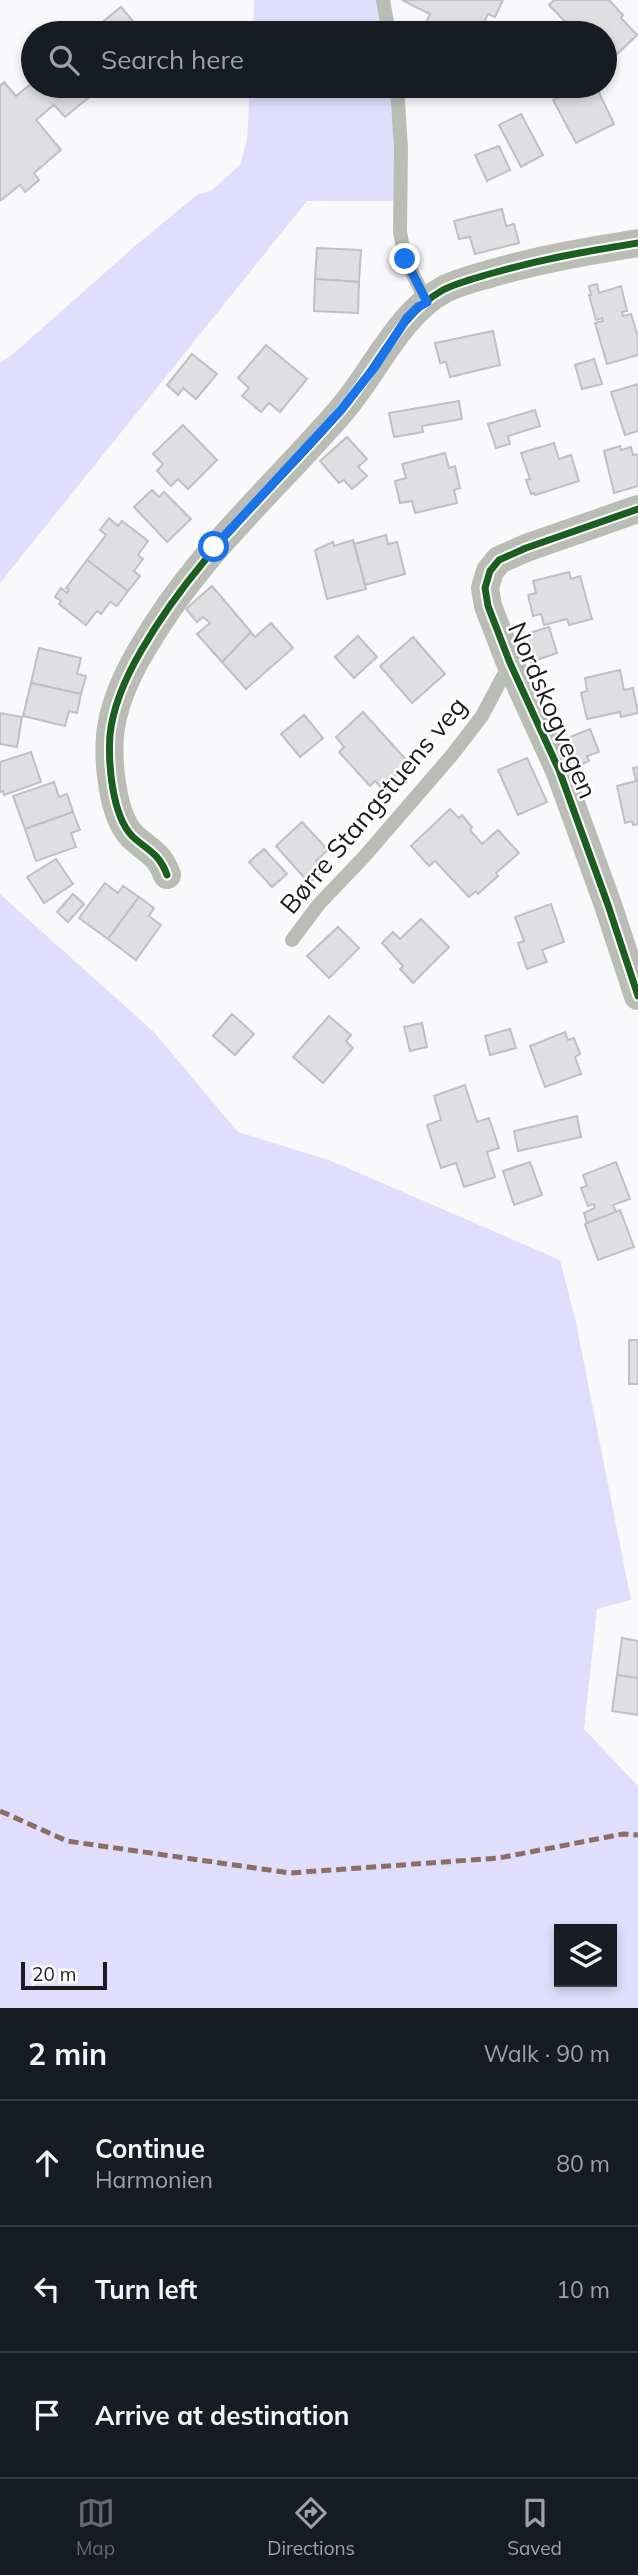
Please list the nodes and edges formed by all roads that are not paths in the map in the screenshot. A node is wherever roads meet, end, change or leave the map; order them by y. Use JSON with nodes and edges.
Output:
{"nodes":[{"id":1,"x":383,"y":0,"type":"edge"},
{"id":2,"x":387,"y":21,"type":"edge"},
{"id":3,"x":398,"y":98,"type":"edge"},
{"id":4,"x":638,"y":243,"type":"edge"},
{"id":5,"x":427,"y":302,"type":"junction"},
{"id":6,"x":638,"y":509,"type":"edge"},
{"id":7,"x":510,"y":663,"type":"junction"},
{"id":8,"x":167,"y":875,"type":"dead end"},
{"id":9,"x":292,"y":940,"type":"dead end"},
{"id":10,"x":638,"y":996,"type":"edge"}],
"edges":[{"from":1,"to":2,"type":"lane"},
{"from":3,"to":5,"type":"lane"},
{"from":4,"to":5,"type":"street"},
{"from":5,"to":8,"type":"street"},
{"from":6,"to":7,"type":"street","name":"Nordskogvegen"},
{"from":7,"to":9,"type":"lane","name":"Børre Stangstuens veg"},
{"from":7,"to":10,"type":"street","name":"Nordskogvegen"}]}
